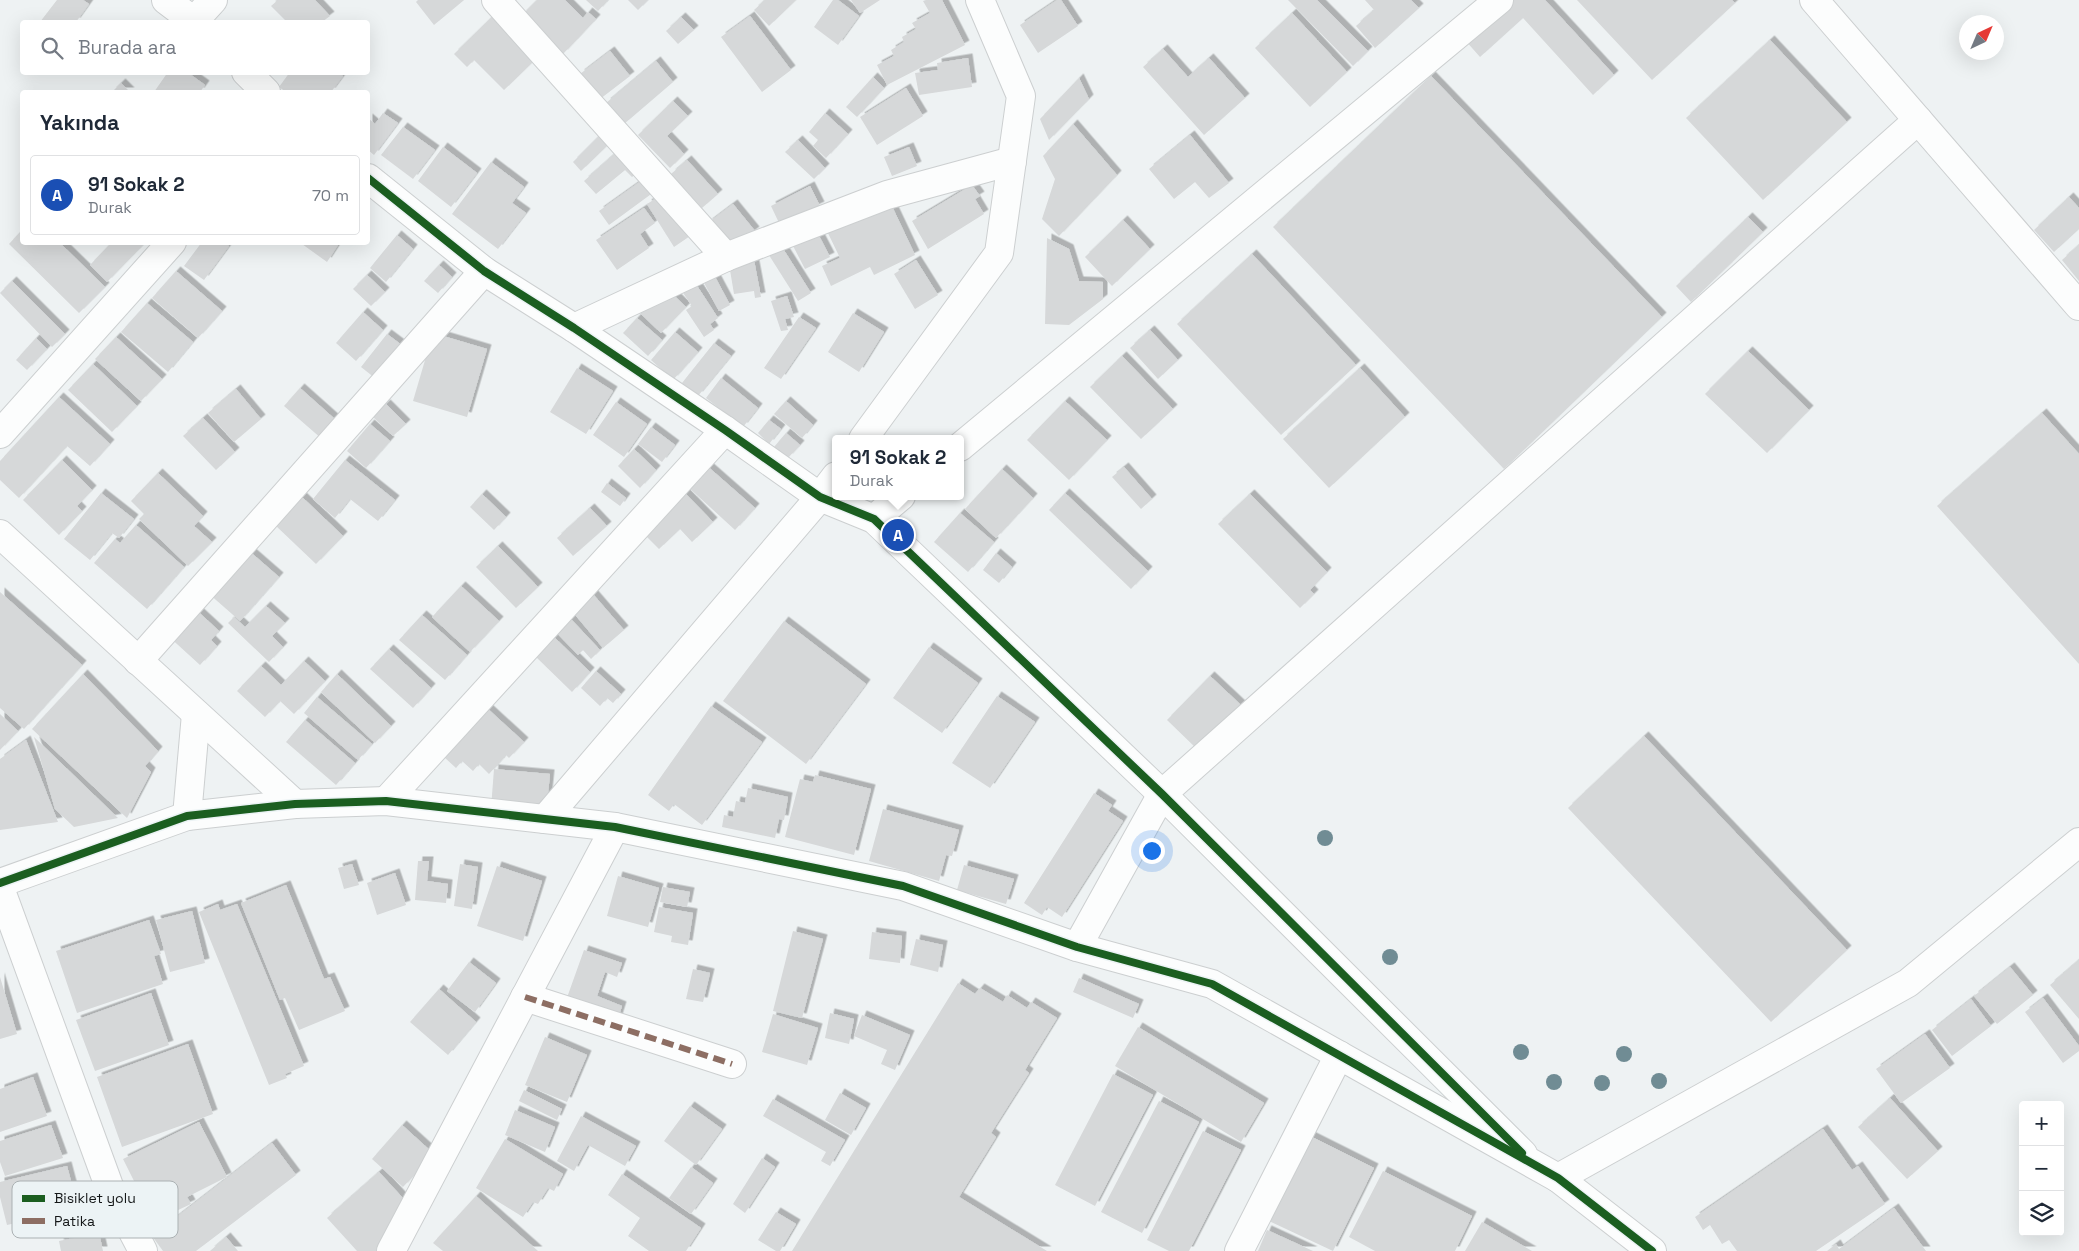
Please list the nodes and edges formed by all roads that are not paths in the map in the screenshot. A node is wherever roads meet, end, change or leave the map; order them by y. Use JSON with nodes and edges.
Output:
{"nodes":[{"id":1,"x":166,"y":0,"type":"edge"},
{"id":2,"x":213,"y":0,"type":"edge"},
{"id":3,"x":980,"y":0,"type":"edge"},
{"id":4,"x":1499,"y":0,"type":"edge"},
{"id":5,"x":1814,"y":0,"type":"edge"},
{"id":6,"x":510,"y":5,"type":"edge"},
{"id":7,"x":191,"y":20,"type":"edge"},
{"id":8,"x":196,"y":20,"type":"edge"},
{"id":9,"x":249,"y":75,"type":"edge"},
{"id":10,"x":264,"y":90,"type":"edge"},
{"id":11,"x":1918,"y":120,"type":"junction"},
{"id":12,"x":1012,"y":161,"type":"junction"},
{"id":13,"x":370,"y":180,"type":"edge"},
{"id":14,"x":169,"y":245,"type":"edge"},
{"id":15,"x":726,"y":257,"type":"junction"},
{"id":16,"x":484,"y":271,"type":"junction"},
{"id":17,"x":2079,"y":306,"type":"edge"},
{"id":18,"x":574,"y":328,"type":"junction"},
{"id":19,"x":725,"y":430,"type":"junction"},
{"id":20,"x":0,"y":434,"type":"edge"},
{"id":21,"x":866,"y":435,"type":"edge"},
{"id":22,"x":964,"y":444,"type":"edge"},
{"id":23,"x":832,"y":481,"type":"edge"},
{"id":24,"x":820,"y":497,"type":"junction"},
{"id":25,"x":896,"y":500,"type":"edge"},
{"id":26,"x":874,"y":519,"type":"junction"},
{"id":27,"x":0,"y":534,"type":"edge"},
{"id":28,"x":138,"y":661,"type":"junction"},
{"id":29,"x":196,"y":714,"type":"junction"},
{"id":30,"x":1162,"y":794,"type":"junction"},
{"id":31,"x":386,"y":801,"type":"junction"},
{"id":32,"x":295,"y":804,"type":"junction"},
{"id":33,"x":188,"y":816,"type":"junction"},
{"id":34,"x":545,"y":819,"type":"junction"},
{"id":35,"x":615,"y":827,"type":"junction"},
{"id":36,"x":2079,"y":842,"type":"edge"},
{"id":37,"x":0,"y":883,"type":"edge"},
{"id":38,"x":0,"y":888,"type":"edge"},
{"id":39,"x":1077,"y":947,"type":"junction"},
{"id":40,"x":525,"y":998,"type":"junction"},
{"id":41,"x":1339,"y":1055,"type":"junction"},
{"id":42,"x":732,"y":1064,"type":"dead end"},
{"id":43,"x":1534,"y":1165,"type":"junction"},
{"id":44,"x":1558,"y":1178,"type":"junction"},
{"id":45,"x":107,"y":1181,"type":"edge"},
{"id":46,"x":136,"y":1238,"type":"edge"},
{"id":47,"x":143,"y":1251,"type":"edge"},
{"id":48,"x":391,"y":1251,"type":"edge"},
{"id":49,"x":1239,"y":1251,"type":"edge"},
{"id":50,"x":1652,"y":1251,"type":"edge"}],
"edges":[{"from":1,"to":7,"type":"street"},
{"from":2,"to":8,"type":"street"},
{"from":3,"to":12,"type":"street"},
{"from":4,"to":22,"type":"street"},
{"from":5,"to":11,"type":"street"},
{"from":6,"to":15,"type":"street"},
{"from":9,"to":10,"type":"street"},
{"from":11,"to":17,"type":"street"},
{"from":11,"to":30,"type":"street"},
{"from":12,"to":15,"type":"street"},
{"from":12,"to":21,"type":"street"},
{"from":13,"to":16,"type":"street"},
{"from":14,"to":20,"type":"street"},
{"from":15,"to":18,"type":"street"},
{"from":16,"to":18,"type":"street"},
{"from":16,"to":28,"type":"street"},
{"from":18,"to":19,"type":"street"},
{"from":19,"to":24,"type":"street"},
{"from":19,"to":31,"type":"street"},
{"from":23,"to":24,"type":"street"},
{"from":24,"to":26,"type":"street"},
{"from":24,"to":34,"type":"street"},
{"from":25,"to":26,"type":"street"},
{"from":26,"to":30,"type":"street"},
{"from":27,"to":28,"type":"street"},
{"from":28,"to":29,"type":"street"},
{"from":29,"to":32,"type":"street"},
{"from":29,"to":33,"type":"street"},
{"from":30,"to":39,"type":"street"},
{"from":30,"to":43,"type":"street"},
{"from":31,"to":32,"type":"street"},
{"from":31,"to":34,"type":"street"},
{"from":32,"to":33,"type":"street"},
{"from":33,"to":37,"type":"street"},
{"from":34,"to":35,"type":"street"},
{"from":35,"to":39,"type":"street"},
{"from":35,"to":40,"type":"street"},
{"from":36,"to":44,"type":"street"},
{"from":38,"to":45,"type":"street"},
{"from":39,"to":41,"type":"street"},
{"from":40,"to":42,"type":"street"},
{"from":40,"to":48,"type":"street"},
{"from":41,"to":43,"type":"street"},
{"from":41,"to":49,"type":"street"},
{"from":43,"to":44,"type":"street"},
{"from":44,"to":50,"type":"street"},
{"from":46,"to":47,"type":"street"}]}
